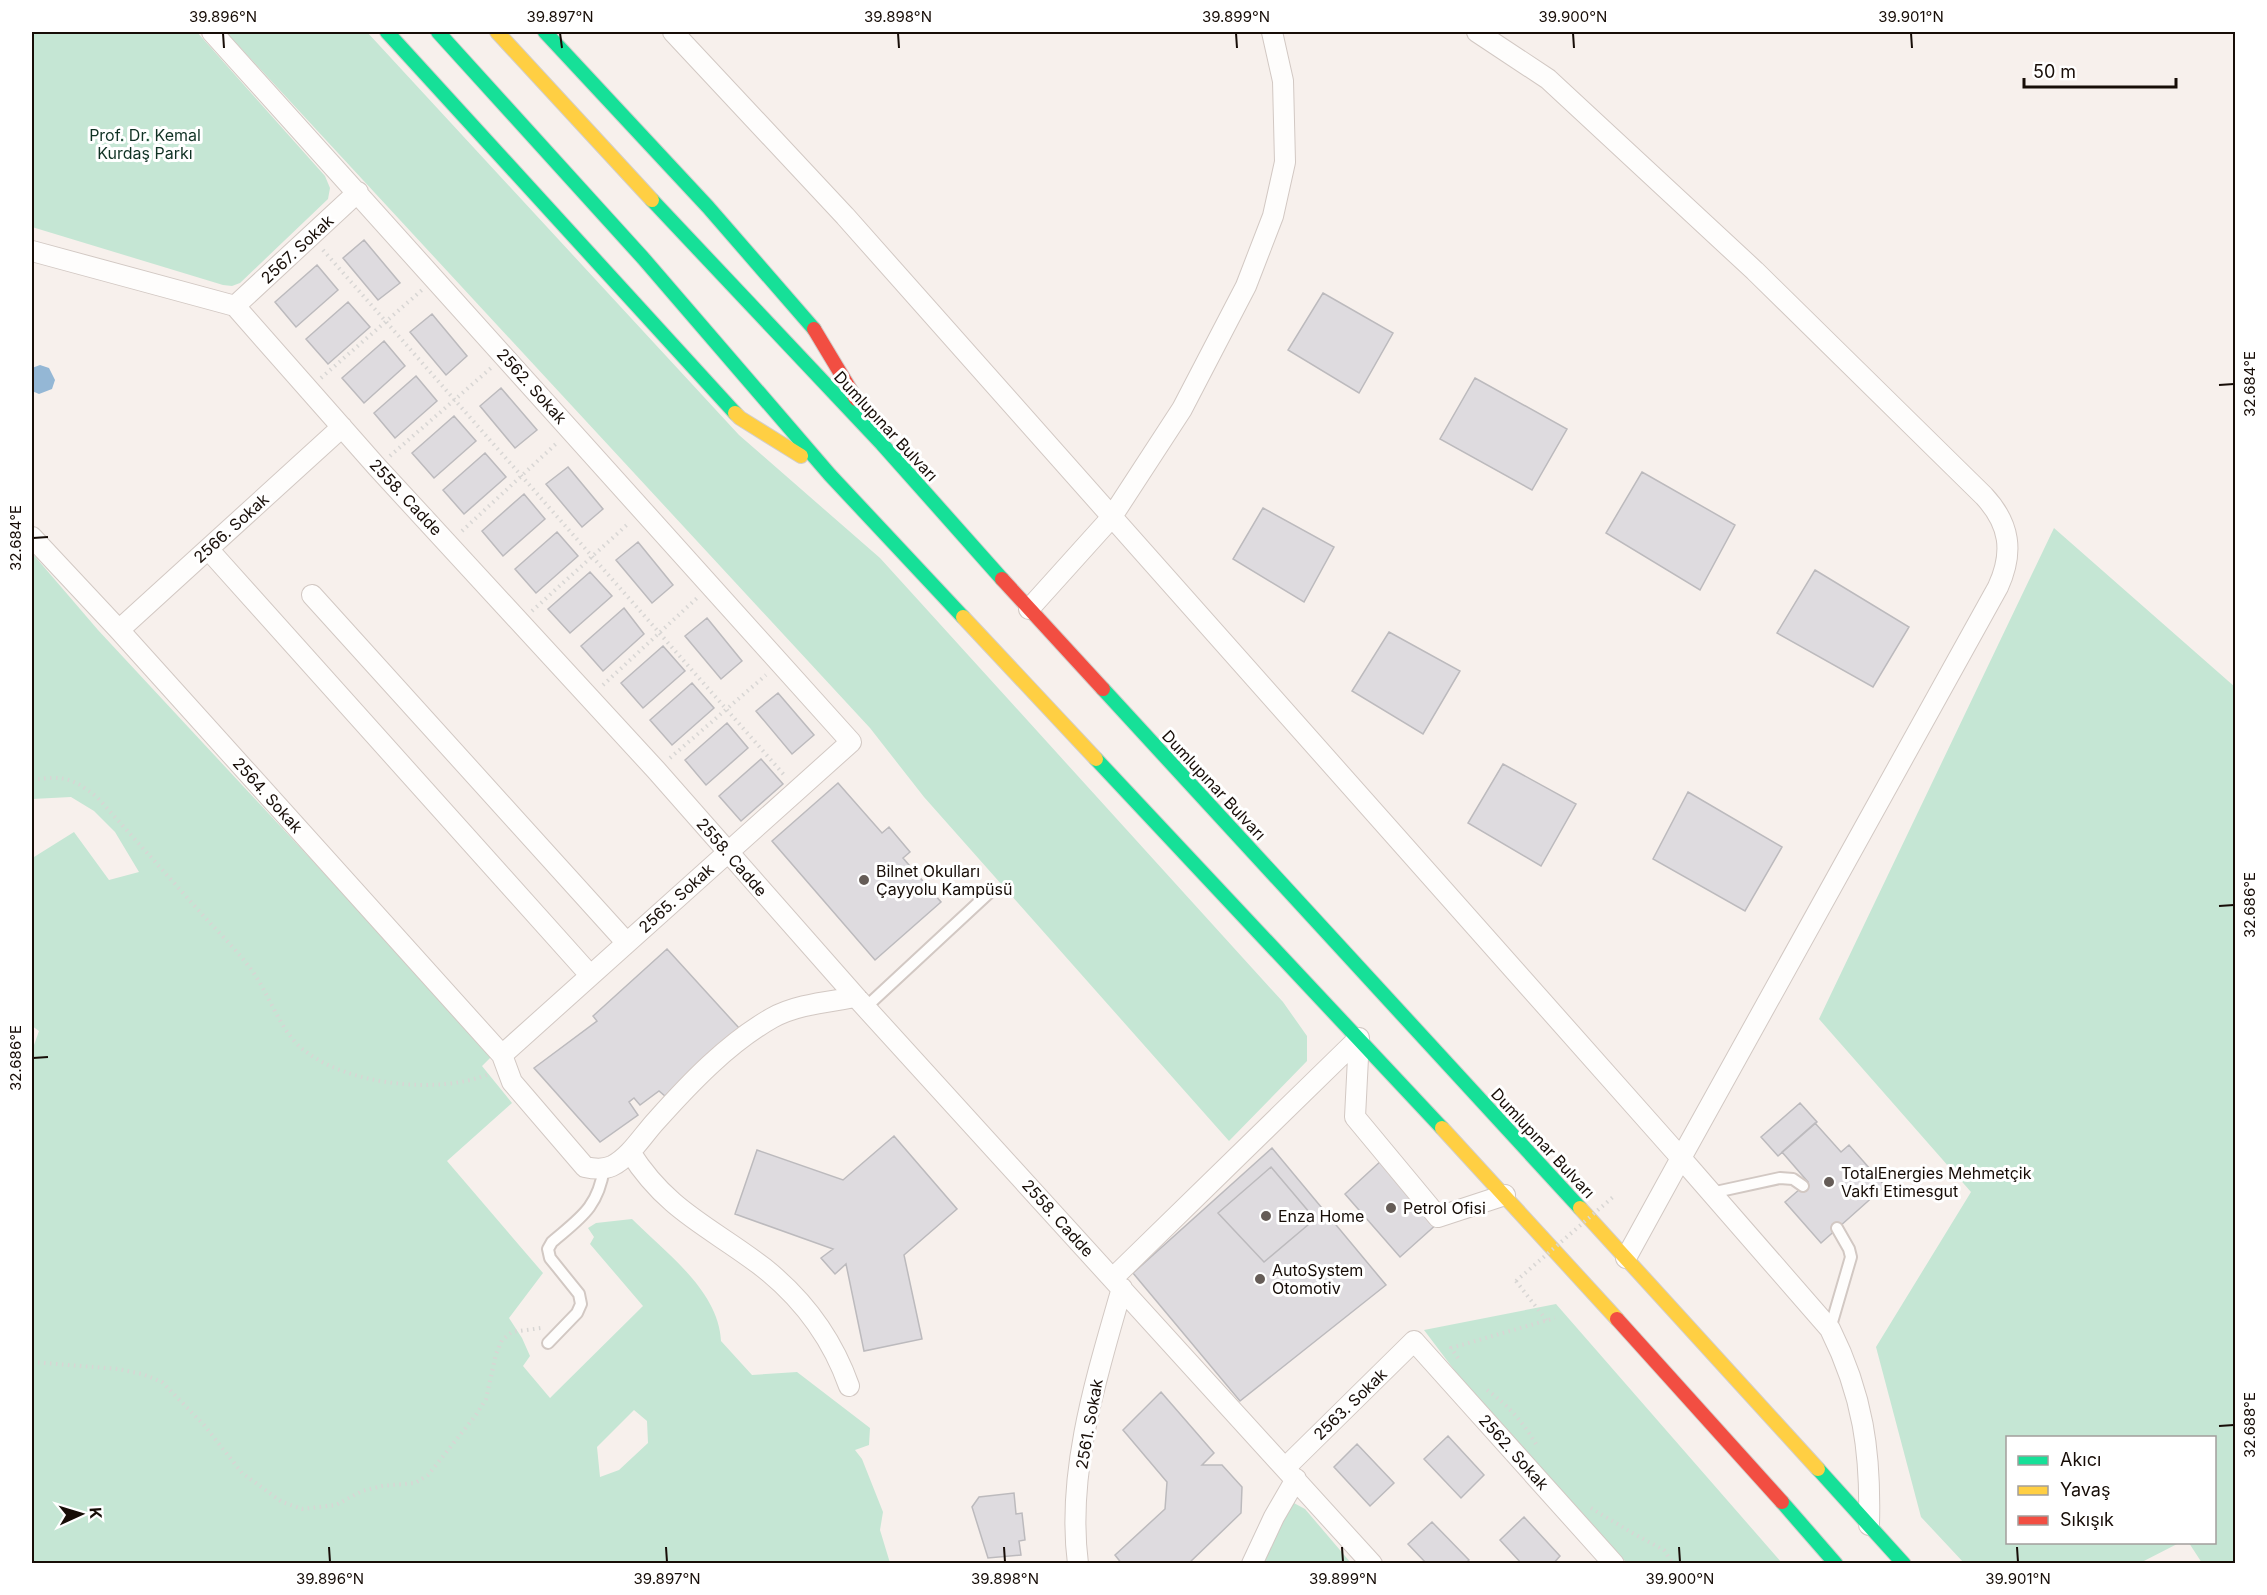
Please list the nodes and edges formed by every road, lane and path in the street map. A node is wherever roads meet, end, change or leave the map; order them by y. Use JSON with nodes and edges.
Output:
{"nodes":[{"id":1,"x":212,"y":32,"type":"edge"},
{"id":2,"x":387,"y":32,"type":"edge"},
{"id":3,"x":438,"y":32,"type":"edge"},
{"id":4,"x":497,"y":32,"type":"edge"},
{"id":5,"x":545,"y":32,"type":"edge"},
{"id":6,"x":673,"y":32,"type":"edge"},
{"id":7,"x":1272,"y":32,"type":"edge"},
{"id":8,"x":1477,"y":32,"type":"edge"},
{"id":9,"x":358,"y":192,"type":"junction"},
{"id":10,"x":311,"y":236,"type":"junction"},
{"id":11,"x":32,"y":250,"type":"edge"},
{"id":12,"x":435,"y":278,"type":"junction"},
{"id":13,"x":235,"y":306,"type":"junction"},
{"id":14,"x":386,"y":322,"type":"junction"},
{"id":15,"x":505,"y":356,"type":"junction"},
{"id":16,"x":308,"y":389,"type":"junction"},
{"id":17,"x":455,"y":400,"type":"junction"},
{"id":18,"x":342,"y":427,"type":"junction"},
{"id":19,"x":572,"y":429,"type":"junction"},
{"id":20,"x":882,"y":444,"type":"junction"},
{"id":21,"x":377,"y":467,"type":"junction"},
{"id":22,"x":830,"y":474,"type":"junction"},
{"id":23,"x":521,"y":475,"type":"junction"},
{"id":24,"x":643,"y":509,"type":"junction"},
{"id":25,"x":1111,"y":518,"type":"junction"},
{"id":26,"x":32,"y":537,"type":"edge"},
{"id":27,"x":448,"y":543,"type":"junction"},
{"id":28,"x":208,"y":549,"type":"junction"},
{"id":29,"x":592,"y":556,"type":"junction"},
{"id":30,"x":711,"y":585,"type":"junction"},
{"id":31,"x":312,"y":595,"type":"dead end"},
{"id":32,"x":1029,"y":609,"type":"junction"},
{"id":33,"x":521,"y":621,"type":"junction"},
{"id":34,"x":119,"y":630,"type":"junction"},
{"id":35,"x":659,"y":632,"type":"junction"},
{"id":36,"x":780,"y":662,"type":"junction"},
{"id":37,"x":590,"y":698,"type":"junction"},
{"id":38,"x":727,"y":710,"type":"junction"},
{"id":39,"x":851,"y":742,"type":"joint"},
{"id":40,"x":656,"y":770,"type":"junction"},
{"id":41,"x":32,"y":780,"type":"edge"},
{"id":42,"x":797,"y":790,"type":"junction"},
{"id":43,"x":728,"y":853,"type":"junction"},
{"id":44,"x":991,"y":891,"type":"dead end"},
{"id":45,"x":626,"y":942,"type":"junction"},
{"id":46,"x":590,"y":975,"type":"junction"},
{"id":47,"x":861,"y":1002,"type":"junction"},
{"id":48,"x":1359,"y":1038,"type":"junction"},
{"id":49,"x":504,"y":1061,"type":"junction"},
{"id":50,"x":630,"y":1152,"type":"junction"},
{"id":51,"x":1681,"y":1158,"type":"junction"},
{"id":52,"x":604,"y":1168,"type":"junction"},
{"id":53,"x":1803,"y":1186,"type":"dead end"},
{"id":54,"x":1711,"y":1192,"type":"junction"},
{"id":55,"x":1505,"y":1195,"type":"junction"},
{"id":56,"x":1613,"y":1197,"type":"dead end"},
{"id":57,"x":1837,"y":1228,"type":"dead end"},
{"id":58,"x":1626,"y":1258,"type":"junction"},
{"id":59,"x":1118,"y":1283,"type":"junction"},
{"id":60,"x":1554,"y":1318,"type":"dead end"},
{"id":61,"x":1547,"y":1321,"type":"junction"},
{"id":62,"x":566,"y":1325,"type":"junction"},
{"id":63,"x":1830,"y":1329,"type":"junction"},
{"id":64,"x":1414,"y":1341,"type":"joint"},
{"id":65,"x":548,"y":1343,"type":"dead end"},
{"id":66,"x":32,"y":1362,"type":"edge"},
{"id":67,"x":1462,"y":1363,"type":"dead end"},
{"id":68,"x":849,"y":1386,"type":"dead end"},
{"id":69,"x":1485,"y":1389,"type":"dead end"},
{"id":70,"x":1538,"y":1448,"type":"dead end"},
{"id":71,"x":1291,"y":1473,"type":"junction"},
{"id":72,"x":1585,"y":1502,"type":"dead end"},
{"id":73,"x":1869,"y":1525,"type":"junction"},
{"id":74,"x":1078,"y":1563,"type":"edge"},
{"id":75,"x":1252,"y":1563,"type":"edge"},
{"id":76,"x":1372,"y":1563,"type":"edge"},
{"id":77,"x":1614,"y":1563,"type":"edge"},
{"id":78,"x":1674,"y":1563,"type":"edge"},
{"id":79,"x":1836,"y":1563,"type":"edge"},
{"id":80,"x":1904,"y":1563,"type":"edge"}],
"edges":[{"from":1,"to":9,"type":"street","name":"2562. Sokak"},
{"from":2,"to":22,"type":"highway"},
{"from":3,"to":22,"type":"highway"},
{"from":4,"to":20,"type":"highway","name":"Dumlupınar Bulvarı"},
{"from":5,"to":20,"type":"highway"},
{"from":6,"to":25,"type":"street"},
{"from":7,"to":25,"type":"street"},
{"from":8,"to":51,"type":"street"},
{"from":9,"to":10,"type":"street","name":"2567. Sokak"},
{"from":9,"to":12,"type":"street","name":"2562. Sokak"},
{"from":10,"to":13,"type":"street","name":"2567. Sokak"},
{"from":10,"to":14,"type":"path"},
{"from":11,"to":13,"type":"street"},
{"from":12,"to":14,"type":"path"},
{"from":12,"to":15,"type":"street","name":"2562. Sokak"},
{"from":13,"to":16,"type":"street","name":"2558. Cadde"},
{"from":14,"to":16,"type":"path"},
{"from":14,"to":17,"type":"path"},
{"from":15,"to":17,"type":"path"},
{"from":15,"to":19,"type":"street","name":"2562. Sokak"},
{"from":16,"to":18,"type":"street","name":"2558. Cadde"},
{"from":17,"to":21,"type":"path"},
{"from":17,"to":23,"type":"path"},
{"from":18,"to":21,"type":"street","name":"2558. Cadde"},
{"from":18,"to":28,"type":"street","name":"2566. Sokak"},
{"from":19,"to":23,"type":"path"},
{"from":19,"to":24,"type":"street","name":"2562. Sokak"},
{"from":20,"to":32,"type":"highway","name":"Dumlupınar Bulvarı"},
{"from":21,"to":27,"type":"street","name":"2558. Cadde"},
{"from":22,"to":48,"type":"highway"},
{"from":23,"to":27,"type":"path"},
{"from":23,"to":29,"type":"path"},
{"from":24,"to":29,"type":"path"},
{"from":24,"to":30,"type":"street","name":"2562. Sokak"},
{"from":25,"to":32,"type":"street"},
{"from":25,"to":51,"type":"street"},
{"from":26,"to":34,"type":"street","name":"2564. Sokak"},
{"from":27,"to":33,"type":"street","name":"2558. Cadde"},
{"from":28,"to":34,"type":"street","name":"2566. Sokak"},
{"from":28,"to":46,"type":"street"},
{"from":29,"to":33,"type":"path"},
{"from":29,"to":35,"type":"path"},
{"from":30,"to":35,"type":"path"},
{"from":30,"to":36,"type":"street","name":"2562. Sokak"},
{"from":31,"to":45,"type":"street"},
{"from":32,"to":58,"type":"highway","name":"Dumlupınar Bulvarı"},
{"from":33,"to":37,"type":"street","name":"2558. Cadde"},
{"from":34,"to":49,"type":"street","name":"2564. Sokak"},
{"from":35,"to":37,"type":"path"},
{"from":35,"to":38,"type":"path"},
{"from":36,"to":38,"type":"path"},
{"from":36,"to":39,"type":"street","name":"2562. Sokak"},
{"from":37,"to":40,"type":"street","name":"2558. Cadde"},
{"from":38,"to":40,"type":"path"},
{"from":38,"to":42,"type":"path"},
{"from":39,"to":42,"type":"street","name":"2565. Sokak"},
{"from":40,"to":43,"type":"street","name":"2558. Cadde"},
{"from":41,"to":49,"type":"path"},
{"from":42,"to":43,"type":"street","name":"2565. Sokak"},
{"from":43,"to":45,"type":"street","name":"2565. Sokak"},
{"from":43,"to":47,"type":"street","name":"2558. Cadde"},
{"from":44,"to":47,"type":"lane"},
{"from":45,"to":46,"type":"street","name":"2565. Sokak"},
{"from":46,"to":49,"type":"street","name":"2565. Sokak"},
{"from":47,"to":50,"type":"street"},
{"from":47,"to":59,"type":"street","name":"2558. Cadde"},
{"from":48,"to":55,"type":"highway"},
{"from":48,"to":55,"type":"street"},
{"from":48,"to":59,"type":"street"},
{"from":49,"to":52,"type":"street","name":"2564. Sokak"},
{"from":50,"to":52,"type":"street"},
{"from":50,"to":68,"type":"street"},
{"from":51,"to":54,"type":"street"},
{"from":51,"to":58,"type":"street"},
{"from":52,"to":62,"type":"lane"},
{"from":53,"to":54,"type":"lane"},
{"from":54,"to":63,"type":"street"},
{"from":55,"to":79,"type":"highway"},
{"from":56,"to":61,"type":"path","bridge":true},
{"from":57,"to":63,"type":"lane"},
{"from":58,"to":73,"type":"highway","name":"Dumlupınar Bulvarı"},
{"from":59,"to":71,"type":"street","name":"2558. Cadde"},
{"from":59,"to":74,"type":"street","name":"2561. Sokak"},
{"from":60,"to":61,"type":"path"},
{"from":61,"to":67,"type":"path"},
{"from":62,"to":65,"type":"lane"},
{"from":62,"to":66,"type":"path"},
{"from":63,"to":73,"type":"street"},
{"from":64,"to":71,"type":"street","name":"2563. Sokak"},
{"from":64,"to":77,"type":"street","name":"2562. Sokak"},
{"from":69,"to":70,"type":"path"},
{"from":71,"to":75,"type":"street"},
{"from":71,"to":76,"type":"street","name":"2558. Cadde"},
{"from":72,"to":78,"type":"path"},
{"from":73,"to":80,"type":"highway","name":"Dumlupınar Bulvarı"}]}
